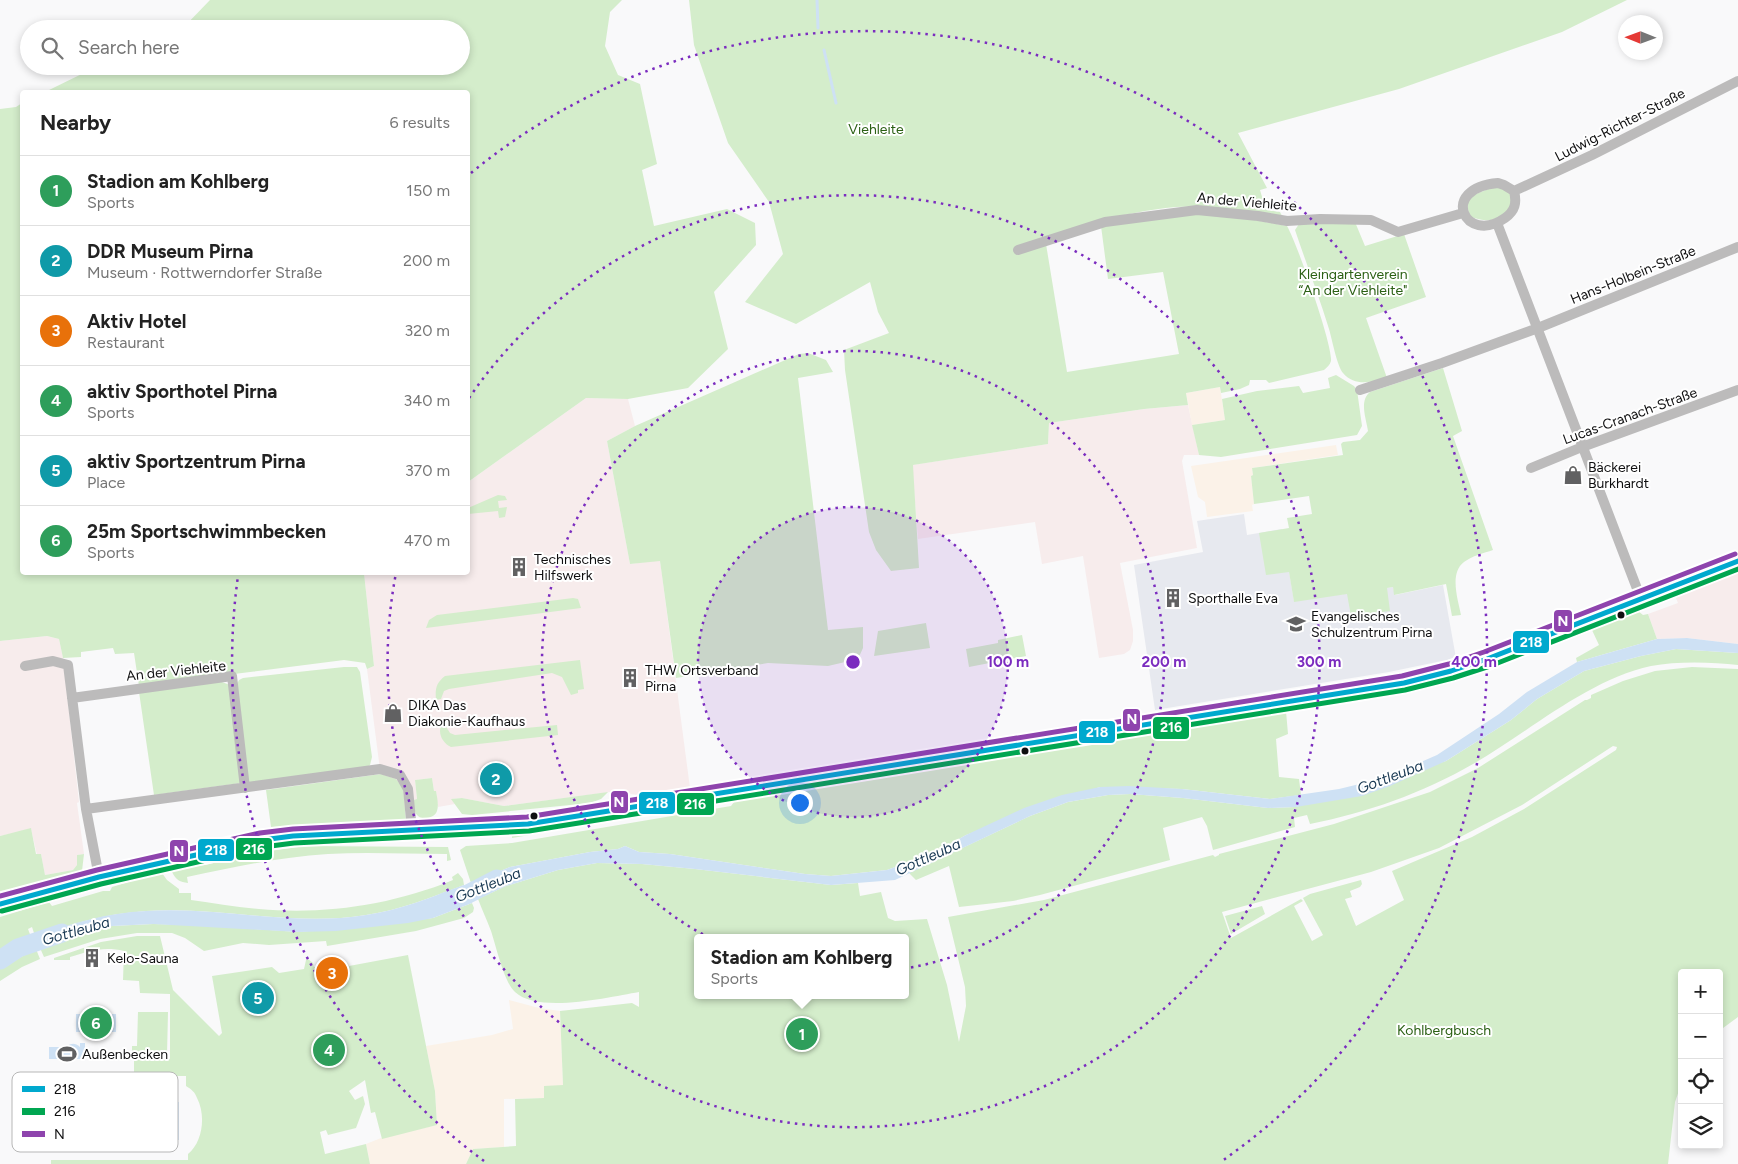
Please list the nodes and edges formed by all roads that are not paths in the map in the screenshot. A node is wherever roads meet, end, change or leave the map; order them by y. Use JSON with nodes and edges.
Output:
{"nodes":[{"id":1,"x":1738,"y":81,"type":"edge"},
{"id":2,"x":1514,"y":191,"type":"junction"},
{"id":3,"x":1463,"y":213,"type":"junction"},
{"id":4,"x":1497,"y":223,"type":"junction"},
{"id":5,"x":1738,"y":247,"type":"edge"},
{"id":6,"x":1018,"y":250,"type":"dead end"},
{"id":7,"x":1538,"y":328,"type":"junction"},
{"id":8,"x":1360,"y":390,"type":"dead end"},
{"id":9,"x":1738,"y":390,"type":"edge"},
{"id":10,"x":1582,"y":447,"type":"junction"},
{"id":11,"x":1531,"y":468,"type":"dead end"},
{"id":12,"x":1738,"y":561,"type":"edge"},
{"id":13,"x":1641,"y":599,"type":"junction"},
{"id":14,"x":25,"y":666,"type":"dead end"},
{"id":15,"x":72,"y":698,"type":"junction"},
{"id":16,"x":245,"y":788,"type":"junction"},
{"id":17,"x":86,"y":809,"type":"junction"},
{"id":18,"x":412,"y":830,"type":"junction"},
{"id":19,"x":99,"y":877,"type":"junction"},
{"id":20,"x":0,"y":904,"type":"edge"}],
"edges":[{"from":1,"to":2,"type":"street","name":"Ludwig-Richter-Straße"},
{"from":2,"to":3,"type":"street"},
{"from":2,"to":4,"type":"street"},
{"from":3,"to":4,"type":"street"},
{"from":3,"to":6,"type":"street","name":"An der Viehleite"},
{"from":4,"to":7,"type":"street"},
{"from":5,"to":7,"type":"street","name":"Hans-Holbein-Straße"},
{"from":7,"to":8,"type":"street"},
{"from":7,"to":10,"type":"street"},
{"from":9,"to":10,"type":"street","name":"Lucas-Cranach-Straße"},
{"from":10,"to":11,"type":"street","name":"Lucas-Cranach-Straße"},
{"from":10,"to":13,"type":"street"},
{"from":12,"to":13,"type":"main road"},
{"from":13,"to":18,"type":"main road"},
{"from":14,"to":15,"type":"street"},
{"from":15,"to":16,"type":"street","name":"An der Viehleite"},
{"from":15,"to":17,"type":"street"},
{"from":16,"to":17,"type":"street"},
{"from":16,"to":18,"type":"street"},
{"from":17,"to":19,"type":"street"},
{"from":18,"to":19,"type":"main road"},
{"from":19,"to":20,"type":"main road"}]}
